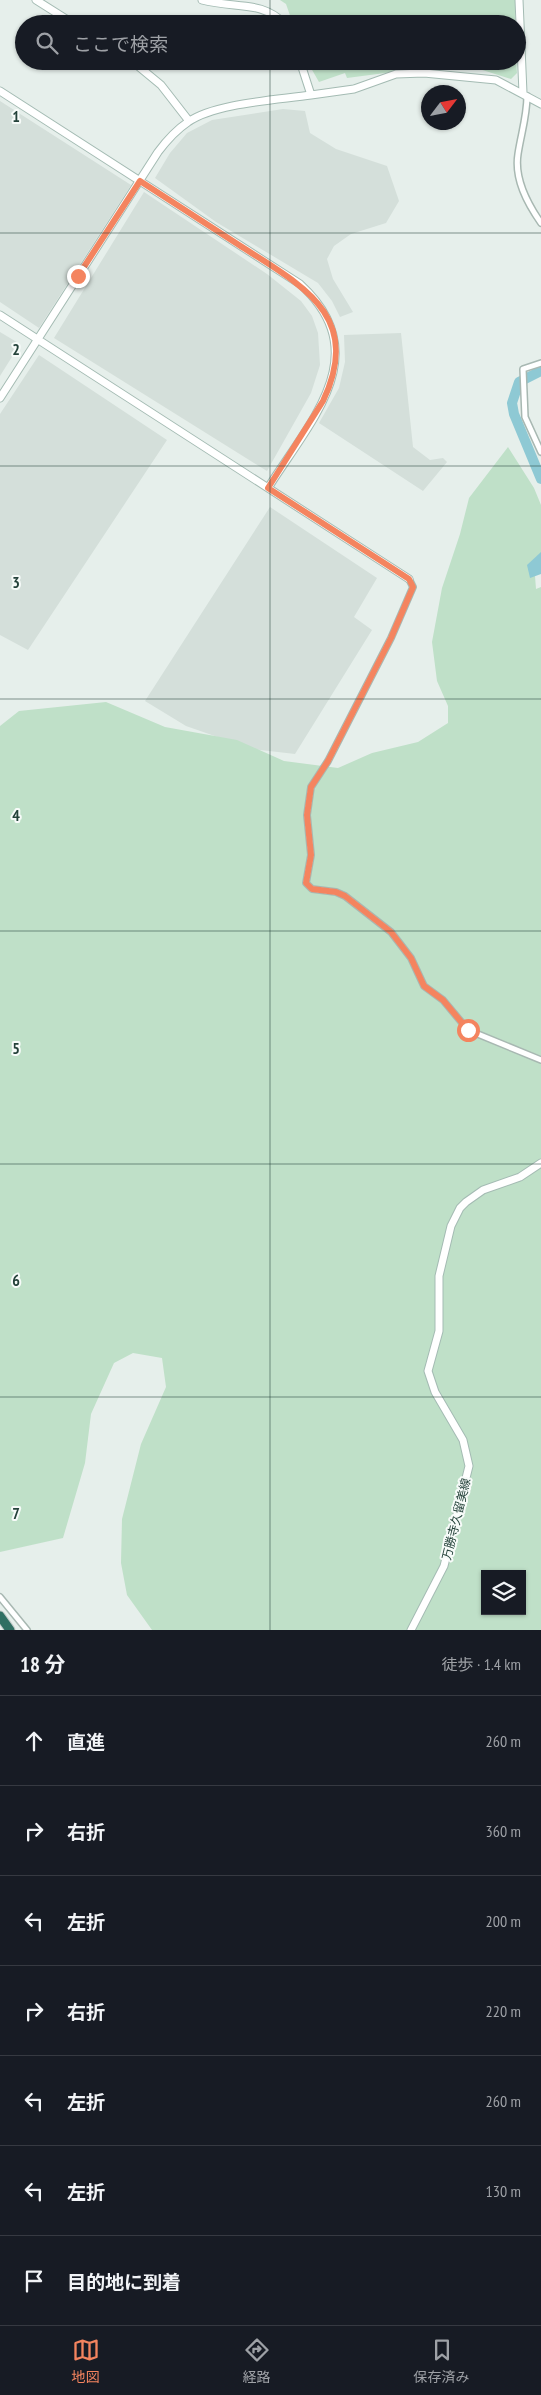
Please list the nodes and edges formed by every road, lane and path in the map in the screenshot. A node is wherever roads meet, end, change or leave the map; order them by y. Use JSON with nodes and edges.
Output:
{"nodes":[{"id":1,"x":36,"y":0,"type":"edge"},
{"id":2,"x":202,"y":0,"type":"edge"},
{"id":3,"x":519,"y":0,"type":"edge"},
{"id":4,"x":60,"y":15,"type":"edge"},
{"id":5,"x":279,"y":15,"type":"edge"},
{"id":6,"x":520,"y":15,"type":"edge"},
{"id":7,"x":143,"y":70,"type":"edge"},
{"id":8,"x":303,"y":70,"type":"edge"},
{"id":9,"x":523,"y":70,"type":"edge"},
{"id":10,"x":0,"y":91,"type":"edge"},
{"id":11,"x":525,"y":94,"type":"junction"},
{"id":12,"x":311,"y":95,"type":"junction"},
{"id":13,"x":541,"y":104,"type":"edge"},
{"id":14,"x":189,"y":121,"type":"junction"},
{"id":15,"x":140,"y":181,"type":"junction"},
{"id":16,"x":541,"y":223,"type":"edge"},
{"id":17,"x":0,"y":315,"type":"edge"},
{"id":18,"x":38,"y":340,"type":"junction"},
{"id":19,"x":541,"y":363,"type":"edge"},
{"id":20,"x":0,"y":398,"type":"edge"},
{"id":21,"x":541,"y":452,"type":"edge"},
{"id":22,"x":268,"y":488,"type":"junction"},
{"id":23,"x":409,"y":579,"type":"joint"},
{"id":24,"x":541,"y":1060,"type":"edge"},
{"id":25,"x":541,"y":1163,"type":"edge"},
{"id":26,"x":0,"y":1597,"type":"edge"},
{"id":27,"x":0,"y":1616,"type":"edge"},
{"id":28,"x":10,"y":1630,"type":"edge"},
{"id":29,"x":27,"y":1630,"type":"edge"},
{"id":30,"x":411,"y":1630,"type":"edge"}],
"edges":[{"from":1,"to":4,"type":"street"},
{"from":2,"to":5,"type":"street"},
{"from":3,"to":6,"type":"street"},
{"from":7,"to":14,"type":"street"},
{"from":8,"to":12,"type":"street"},
{"from":9,"to":11,"type":"street"},
{"from":10,"to":15,"type":"street"},
{"from":11,"to":12,"type":"street"},
{"from":11,"to":13,"type":"street"},
{"from":11,"to":16,"type":"street"},
{"from":12,"to":14,"type":"street"},
{"from":14,"to":15,"type":"street"},
{"from":15,"to":18,"type":"street"},
{"from":15,"to":22,"type":"street"},
{"from":17,"to":18,"type":"street"},
{"from":18,"to":20,"type":"street"},
{"from":18,"to":22,"type":"street"},
{"from":19,"to":21,"type":"street"},
{"from":22,"to":23,"type":"street"},
{"from":23,"to":24,"type":"street"},
{"from":25,"to":30,"type":"street","name":"万勝寺久留美線"},
{"from":26,"to":29,"type":"street"},
{"from":27,"to":28,"type":"highway"}]}
